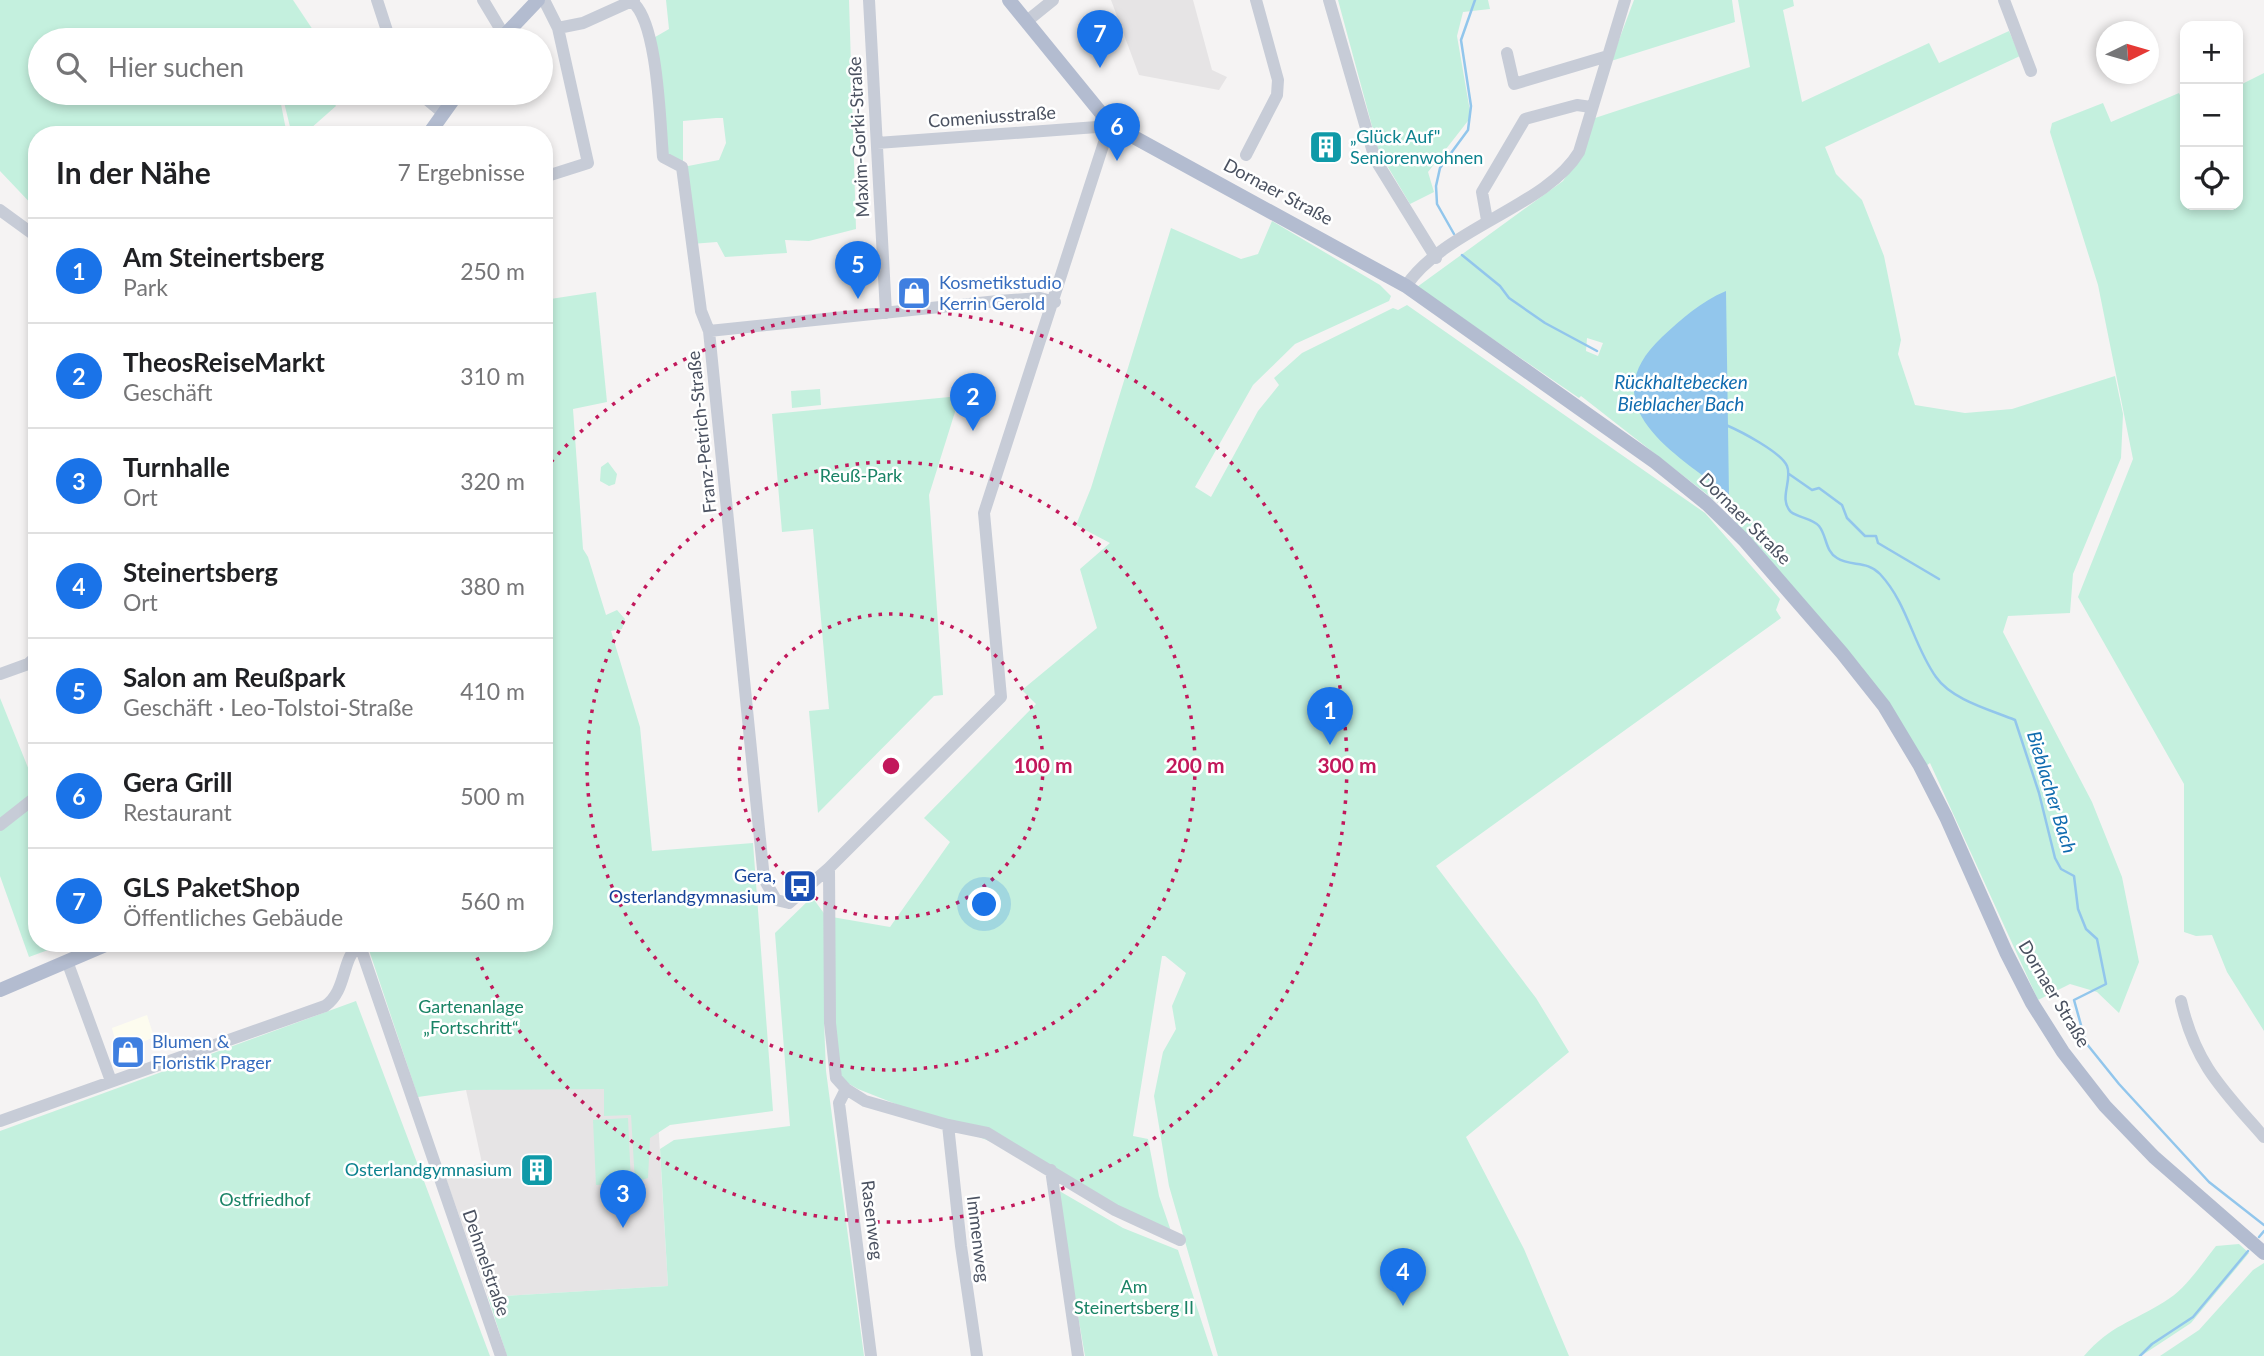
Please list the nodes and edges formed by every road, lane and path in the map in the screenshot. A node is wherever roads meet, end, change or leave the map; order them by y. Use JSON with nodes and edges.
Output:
{"nodes":[{"id":1,"x":377,"y":0,"type":"edge"},
{"id":2,"x":483,"y":0,"type":"edge"},
{"id":3,"x":538,"y":0,"type":"edge"},
{"id":4,"x":544,"y":0,"type":"edge"},
{"id":5,"x":869,"y":0,"type":"edge"},
{"id":6,"x":1009,"y":0,"type":"edge"},
{"id":7,"x":1053,"y":0,"type":"edge"},
{"id":8,"x":1256,"y":0,"type":"edge"},
{"id":9,"x":1329,"y":0,"type":"edge"},
{"id":10,"x":1625,"y":0,"type":"edge"},
{"id":11,"x":2004,"y":0,"type":"edge"},
{"id":12,"x":633,"y":1,"type":"edge"},
{"id":13,"x":1027,"y":22,"type":"junction"},
{"id":14,"x":386,"y":28,"type":"edge"},
{"id":15,"x":497,"y":28,"type":"edge"},
{"id":16,"x":511,"y":28,"type":"edge"},
{"id":17,"x":558,"y":28,"type":"junction"},
{"id":18,"x":1507,"y":53,"type":"dead end"},
{"id":19,"x":1608,"y":56,"type":"junction"},
{"id":20,"x":2031,"y":71,"type":"dead end"},
{"id":21,"x":433,"y":105,"type":"edge"},
{"id":22,"x":449,"y":105,"type":"edge"},
{"id":23,"x":1591,"y":107,"type":"junction"},
{"id":24,"x":443,"y":113,"type":"junction"},
{"id":25,"x":1110,"y":124,"type":"junction"},
{"id":26,"x":434,"y":126,"type":"edge"},
{"id":27,"x":877,"y":143,"type":"junction"},
{"id":28,"x":1246,"y":155,"type":"dead end"},
{"id":29,"x":553,"y":174,"type":"edge"},
{"id":30,"x":0,"y":210,"type":"edge"},
{"id":31,"x":1487,"y":220,"type":"junction"},
{"id":32,"x":28,"y":230,"type":"edge"},
{"id":33,"x":1436,"y":258,"type":"junction"},
{"id":34,"x":1406,"y":286,"type":"junction"},
{"id":35,"x":1055,"y":302,"type":"junction"},
{"id":36,"x":886,"y":313,"type":"junction"},
{"id":37,"x":709,"y":331,"type":"junction"},
{"id":38,"x":28,"y":664,"type":"edge"},
{"id":39,"x":0,"y":674,"type":"edge"},
{"id":40,"x":28,"y":803,"type":"edge"},
{"id":41,"x":0,"y":825,"type":"edge"},
{"id":42,"x":829,"y":868,"type":"junction"},
{"id":43,"x":88,"y":952,"type":"edge"},
{"id":44,"x":352,"y":952,"type":"edge"},
{"id":45,"x":362,"y":952,"type":"edge"},
{"id":46,"x":67,"y":961,"type":"junction"},
{"id":47,"x":0,"y":990,"type":"edge"},
{"id":48,"x":2181,"y":1001,"type":"dead end"},
{"id":49,"x":111,"y":1081,"type":"junction"},
{"id":50,"x":846,"y":1089,"type":"junction"},
{"id":51,"x":0,"y":1121,"type":"edge"},
{"id":52,"x":948,"y":1125,"type":"junction"},
{"id":53,"x":2264,"y":1137,"type":"edge"},
{"id":54,"x":1051,"y":1170,"type":"junction"},
{"id":55,"x":1180,"y":1240,"type":"dead end"},
{"id":56,"x":2264,"y":1253,"type":"edge"},
{"id":57,"x":501,"y":1356,"type":"edge"},
{"id":58,"x":872,"y":1356,"type":"edge"},
{"id":59,"x":977,"y":1356,"type":"edge"},
{"id":60,"x":1078,"y":1356,"type":"edge"}],
"edges":[{"from":1,"to":14,"type":"street"},
{"from":2,"to":15,"type":"street"},
{"from":3,"to":16,"type":"main road"},
{"from":4,"to":17,"type":"street"},
{"from":5,"to":27,"type":"street","name":"Maxim-Gorki-Straße"},
{"from":6,"to":13,"type":"main road","name":"Dornaer Straße"},
{"from":7,"to":13,"type":"street"},
{"from":8,"to":28,"type":"street"},
{"from":9,"to":33,"type":"street"},
{"from":10,"to":19,"type":"street"},
{"from":11,"to":20,"type":"street"},
{"from":12,"to":17,"type":"street"},
{"from":12,"to":37,"type":"street","name":"Franz-Petrich-Straße"},
{"from":13,"to":25,"type":"main road","name":"Dornaer Straße"},
{"from":17,"to":29,"type":"street"},
{"from":18,"to":19,"type":"street"},
{"from":19,"to":23,"type":"street"},
{"from":21,"to":24,"type":"street"},
{"from":22,"to":24,"type":"main road"},
{"from":23,"to":31,"type":"street"},
{"from":23,"to":31,"type":"street"},
{"from":24,"to":26,"type":"main road"},
{"from":25,"to":27,"type":"street","name":"Comeniusstraße"},
{"from":25,"to":34,"type":"main road","name":"Dornaer Straße"},
{"from":25,"to":35,"type":"street"},
{"from":27,"to":36,"type":"street","name":"Maxim-Gorki-Straße"},
{"from":30,"to":32,"type":"street"},
{"from":31,"to":33,"type":"street"},
{"from":33,"to":34,"type":"street"},
{"from":34,"to":56,"type":"main road","name":"Dornaer Straße"},
{"from":35,"to":36,"type":"street"},
{"from":35,"to":42,"type":"street"},
{"from":36,"to":37,"type":"street"},
{"from":37,"to":42,"type":"street","name":"Franz-Petrich-Straße"},
{"from":38,"to":39,"type":"street"},
{"from":40,"to":41,"type":"street"},
{"from":42,"to":50,"type":"street"},
{"from":43,"to":46,"type":"main road"},
{"from":44,"to":49,"type":"street"},
{"from":45,"to":57,"type":"street","name":"Dehmelstraße"},
{"from":46,"to":47,"type":"main road"},
{"from":46,"to":49,"type":"street"},
{"from":48,"to":53,"type":"street"},
{"from":49,"to":51,"type":"street"},
{"from":50,"to":52,"type":"street"},
{"from":50,"to":58,"type":"street","name":"Rasenweg"},
{"from":52,"to":54,"type":"street"},
{"from":52,"to":59,"type":"street","name":"Immenweg"},
{"from":54,"to":55,"type":"street"},
{"from":54,"to":60,"type":"street"}]}
